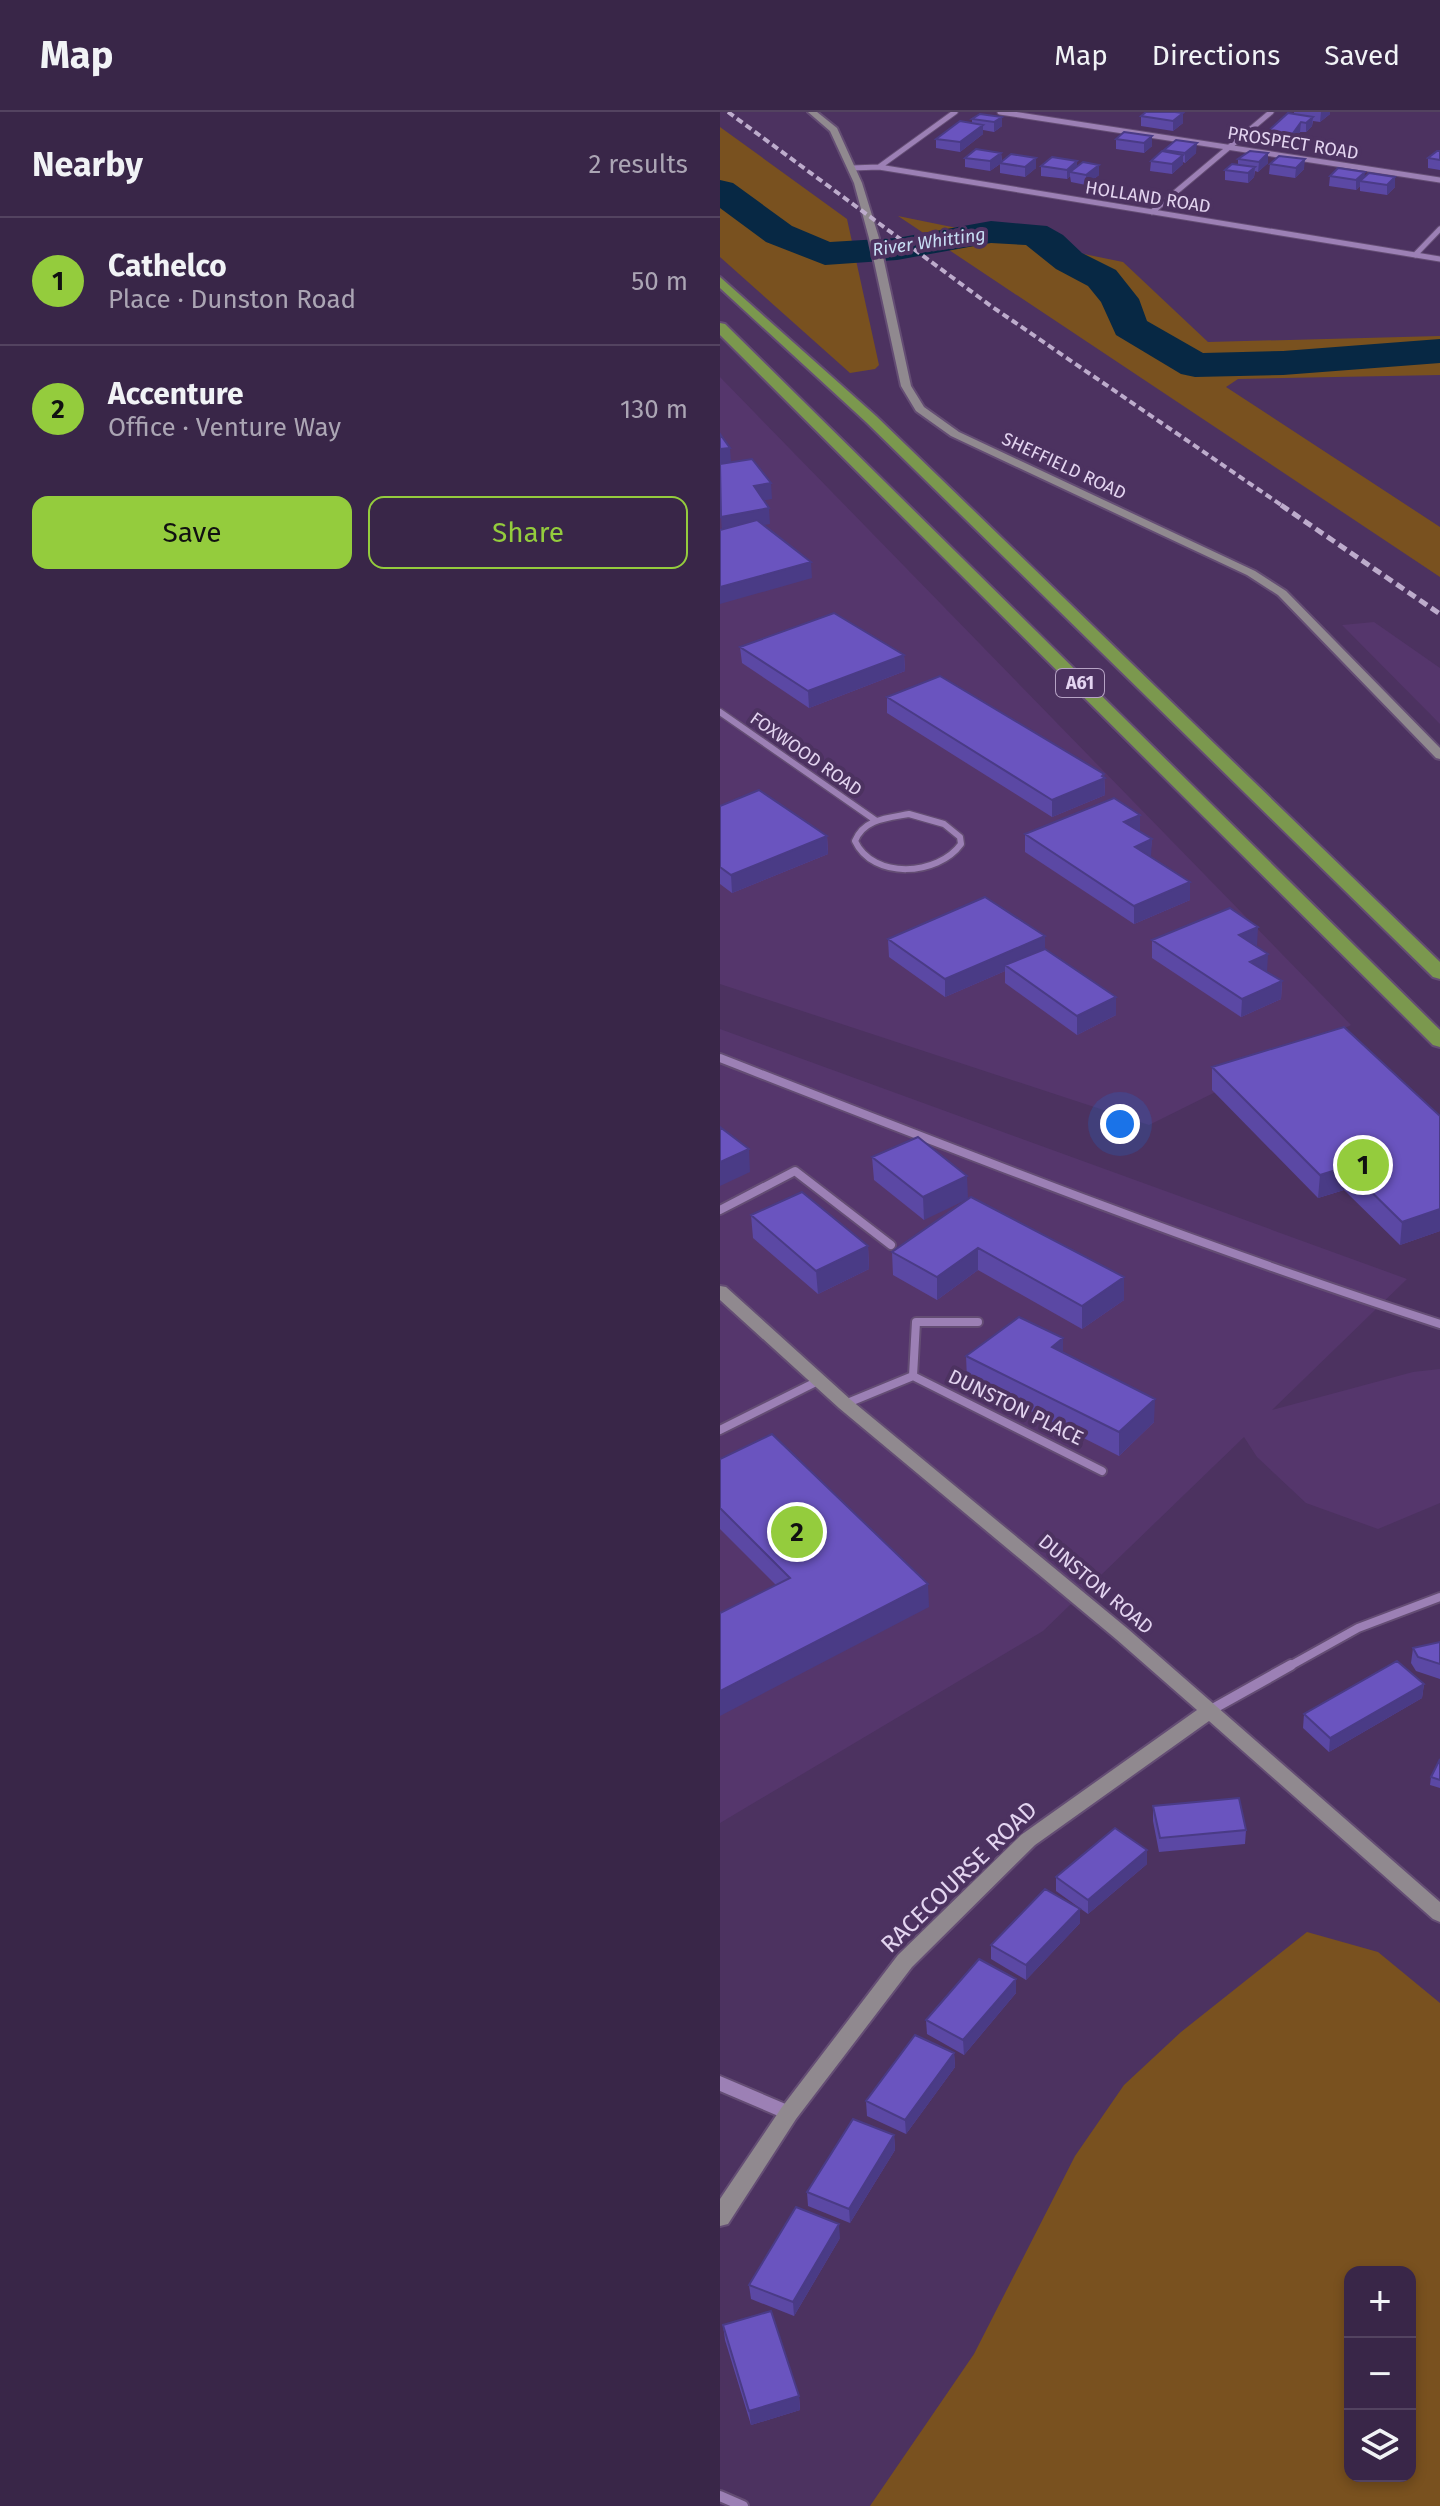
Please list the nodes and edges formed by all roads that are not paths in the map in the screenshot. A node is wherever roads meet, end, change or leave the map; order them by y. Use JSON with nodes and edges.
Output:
{"nodes":[{"id":1,"x":812,"y":112,"type":"edge"},
{"id":2,"x":955,"y":112,"type":"edge"},
{"id":3,"x":1000,"y":112,"type":"edge"},
{"id":4,"x":1271,"y":112,"type":"edge"},
{"id":5,"x":1230,"y":148,"type":"junction"},
{"id":6,"x":879,"y":167,"type":"junction"},
{"id":7,"x":852,"y":168,"type":"junction"},
{"id":8,"x":1440,"y":180,"type":"edge"},
{"id":9,"x":1152,"y":212,"type":"junction"},
{"id":10,"x":1440,"y":229,"type":"edge"},
{"id":11,"x":1415,"y":255,"type":"junction"},
{"id":12,"x":1440,"y":259,"type":"edge"},
{"id":13,"x":720,"y":281,"type":"edge"},
{"id":14,"x":720,"y":327,"type":"edge"},
{"id":15,"x":720,"y":712,"type":"edge"},
{"id":16,"x":1440,"y":755,"type":"edge"},
{"id":17,"x":875,"y":820,"type":"junction"},
{"id":18,"x":1440,"y":973,"type":"edge"},
{"id":19,"x":1440,"y":1041,"type":"edge"},
{"id":20,"x":720,"y":1058,"type":"edge"},
{"id":21,"x":720,"y":1210,"type":"edge"},
{"id":22,"x":891,"y":1245,"type":"dead end"},
{"id":23,"x":720,"y":1291,"type":"edge"},
{"id":24,"x":978,"y":1322,"type":"dead end"},
{"id":25,"x":1440,"y":1324,"type":"edge"},
{"id":26,"x":913,"y":1376,"type":"junction"},
{"id":27,"x":818,"y":1381,"type":"junction"},
{"id":28,"x":845,"y":1404,"type":"junction"},
{"id":29,"x":720,"y":1430,"type":"edge"},
{"id":30,"x":1102,"y":1471,"type":"dead end"},
{"id":31,"x":1440,"y":1597,"type":"edge"},
{"id":32,"x":1209,"y":1711,"type":"junction"},
{"id":33,"x":1440,"y":1914,"type":"edge"},
{"id":34,"x":720,"y":2083,"type":"edge"},
{"id":35,"x":789,"y":2113,"type":"junction"},
{"id":36,"x":720,"y":2217,"type":"edge"},
{"id":37,"x":720,"y":2496,"type":"edge"},
{"id":38,"x":743,"y":2506,"type":"edge"}],
"edges":[{"from":1,"to":7,"type":"main road","name":"SHEFFIELD ROAD"},
{"from":2,"to":6,"type":"street"},
{"from":3,"to":5,"type":"street","name":"PROSPECT ROAD"},
{"from":4,"to":5,"type":"street"},
{"from":5,"to":8,"type":"street","name":"PROSPECT ROAD"},
{"from":5,"to":9,"type":"street"},
{"from":6,"to":7,"type":"street","name":"HOLLAND ROAD"},
{"from":6,"to":9,"type":"street","name":"HOLLAND ROAD"},
{"from":7,"to":16,"type":"main road","name":"SHEFFIELD ROAD"},
{"from":9,"to":11,"type":"street","name":"HOLLAND ROAD"},
{"from":10,"to":11,"type":"street"},
{"from":11,"to":12,"type":"street","name":"HOLLAND ROAD"},
{"from":13,"to":18,"type":"highway","number":"A61"},
{"from":14,"to":19,"type":"highway","number":"A61"},
{"from":15,"to":17,"type":"street","name":"FOXWOOD ROAD"},
{"from":17,"to":17,"type":"street","name":"FOXWOOD ROAD"},
{"from":20,"to":25,"type":"street"},
{"from":21,"to":22,"type":"street"},
{"from":23,"to":27,"type":"main road","name":"DUNSTON ROAD"},
{"from":24,"to":26,"type":"street"},
{"from":26,"to":28,"type":"street"},
{"from":26,"to":30,"type":"street","name":"DUNSTON PLACE"},
{"from":27,"to":28,"type":"main road","name":"DUNSTON ROAD"},
{"from":27,"to":29,"type":"street"},
{"from":28,"to":32,"type":"main road","name":"DUNSTON ROAD"},
{"from":31,"to":32,"type":"street","name":"RACECOURSE ROAD"},
{"from":32,"to":33,"type":"main road","name":"DUNSTON ROAD"},
{"from":32,"to":35,"type":"main road","name":"RACECOURSE ROAD"},
{"from":34,"to":35,"type":"street"},
{"from":35,"to":36,"type":"main road","name":"RACECOURSE ROAD"},
{"from":37,"to":38,"type":"street"}]}
